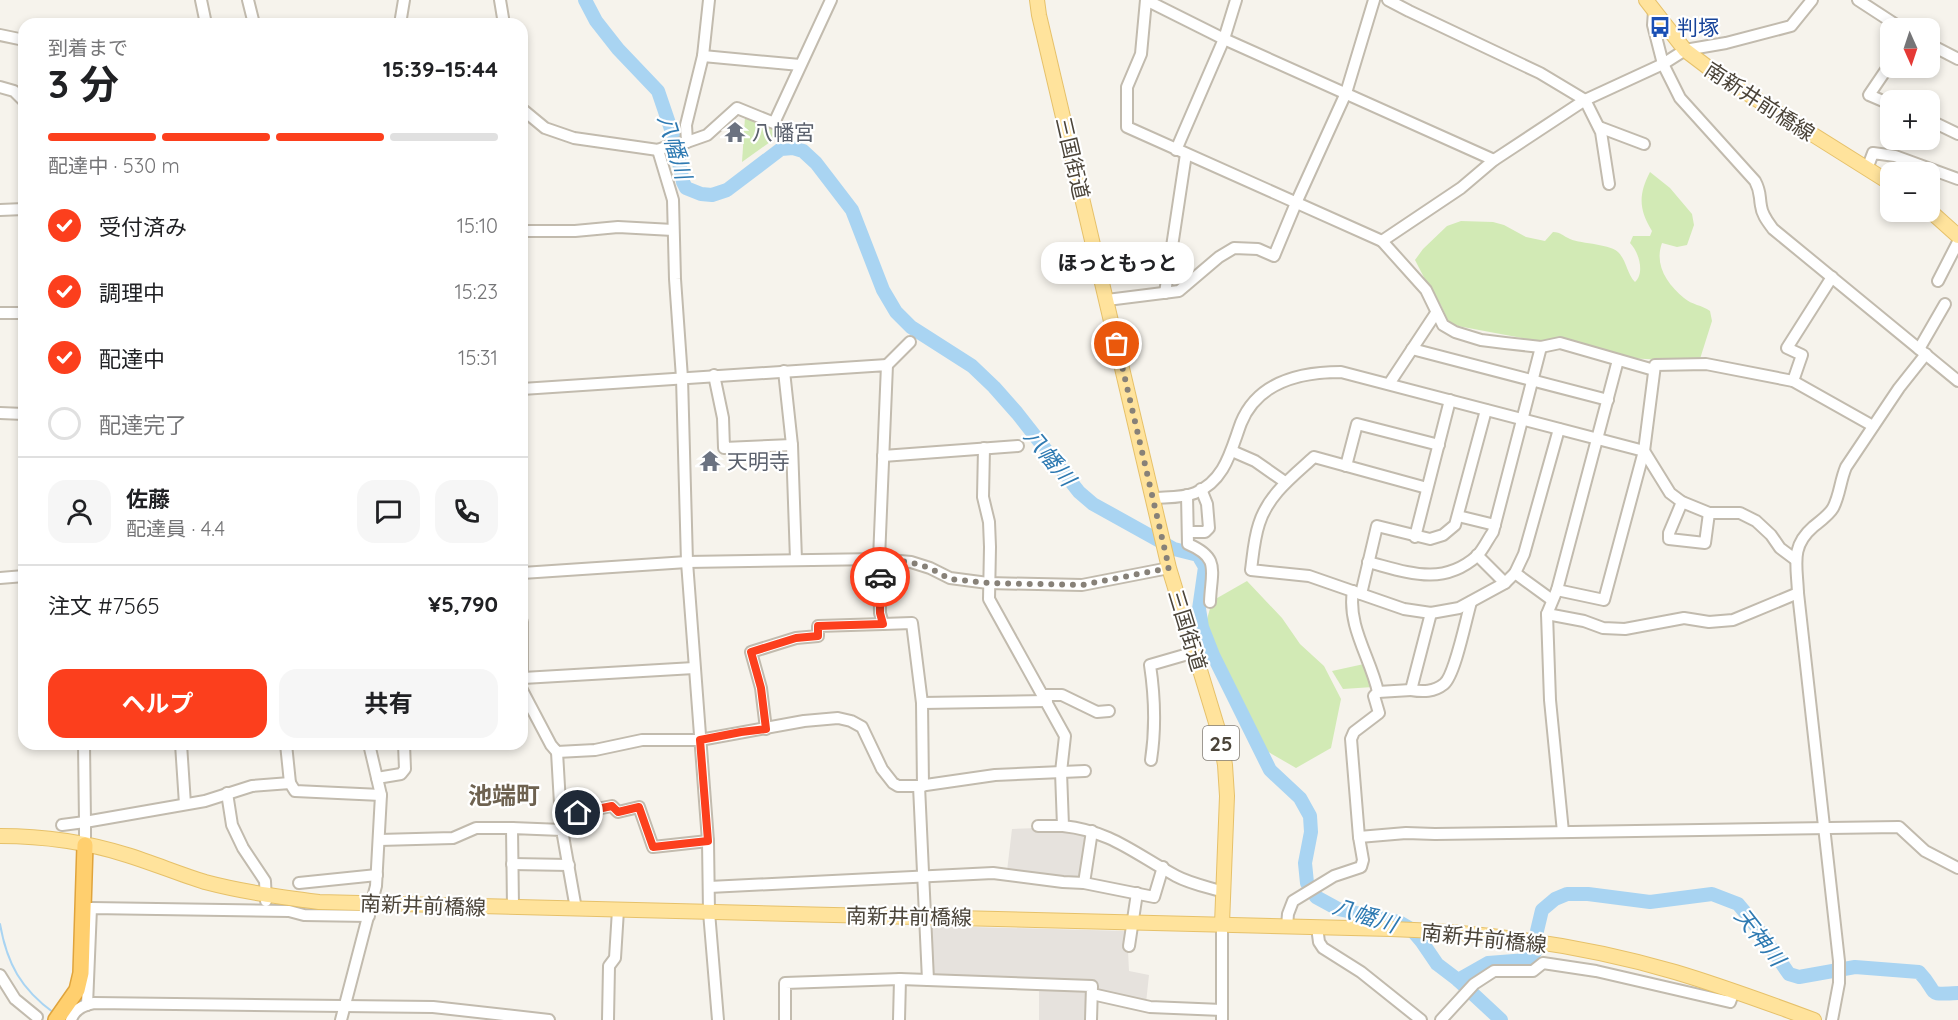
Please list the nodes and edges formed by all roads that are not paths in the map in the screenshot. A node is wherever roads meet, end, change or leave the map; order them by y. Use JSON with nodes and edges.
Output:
{"nodes":[{"id":1,"x":201,"y":0,"type":"edge"},
{"id":2,"x":248,"y":0,"type":"edge"},
{"id":3,"x":404,"y":0,"type":"edge"},
{"id":4,"x":500,"y":0,"type":"edge"},
{"id":5,"x":709,"y":0,"type":"edge"},
{"id":6,"x":831,"y":0,"type":"edge"},
{"id":7,"x":1037,"y":0,"type":"edge"},
{"id":8,"x":1146,"y":0,"type":"edge"},
{"id":9,"x":1236,"y":0,"type":"edge"},
{"id":10,"x":1374,"y":0,"type":"edge"},
{"id":11,"x":1388,"y":0,"type":"edge"},
{"id":12,"x":1812,"y":0,"type":"edge"},
{"id":13,"x":1858,"y":0,"type":"edge"},
{"id":14,"x":1650,"y":5,"type":"edge"},
{"id":15,"x":205,"y":18,"type":"edge"},
{"id":16,"x":252,"y":18,"type":"edge"},
{"id":17,"x":401,"y":18,"type":"edge"},
{"id":18,"x":503,"y":18,"type":"edge"},
{"id":19,"x":1886,"y":18,"type":"edge"},
{"id":20,"x":0,"y":35,"type":"edge"},
{"id":21,"x":18,"y":39,"type":"edge"},
{"id":22,"x":1224,"y":39,"type":"junction"},
{"id":23,"x":1686,"y":50,"type":"junction"},
{"id":24,"x":1940,"y":50,"type":"edge"},
{"id":25,"x":703,"y":56,"type":"junction"},
{"id":26,"x":1958,"y":59,"type":"edge"},
{"id":27,"x":1663,"y":64,"type":"junction"},
{"id":28,"x":800,"y":66,"type":"junction"},
{"id":29,"x":1881,"y":78,"type":"edge"},
{"id":30,"x":0,"y":87,"type":"edge"},
{"id":31,"x":1346,"y":93,"type":"junction"},
{"id":32,"x":18,"y":95,"type":"edge"},
{"id":33,"x":1585,"y":100,"type":"junction"},
{"id":34,"x":1880,"y":100,"type":"edge"},
{"id":35,"x":528,"y":114,"type":"edge"},
{"id":36,"x":1940,"y":125,"type":"edge"},
{"id":37,"x":1599,"y":128,"type":"junction"},
{"id":38,"x":1958,"y":134,"type":"edge"},
{"id":39,"x":684,"y":143,"type":"junction"},
{"id":40,"x":1644,"y":144,"type":"dead end"},
{"id":41,"x":663,"y":148,"type":"junction"},
{"id":42,"x":1181,"y":152,"type":"junction"},
{"id":43,"x":1494,"y":160,"type":"junction"},
{"id":44,"x":1867,"y":169,"type":"junction"},
{"id":45,"x":1880,"y":177,"type":"edge"},
{"id":46,"x":1958,"y":179,"type":"edge"},
{"id":47,"x":1609,"y":184,"type":"dead end"},
{"id":48,"x":1296,"y":203,"type":"junction"},
{"id":49,"x":18,"y":209,"type":"edge"},
{"id":50,"x":0,"y":210,"type":"edge"},
{"id":51,"x":1940,"y":220,"type":"edge"},
{"id":52,"x":673,"y":230,"type":"junction"},
{"id":53,"x":528,"y":231,"type":"edge"},
{"id":54,"x":1958,"y":236,"type":"edge"},
{"id":55,"x":1382,"y":241,"type":"junction"},
{"id":56,"x":1958,"y":242,"type":"edge"},
{"id":57,"x":1832,"y":277,"type":"junction"},
{"id":58,"x":1938,"y":281,"type":"dead end"},
{"id":59,"x":1164,"y":292,"type":"junction"},
{"id":60,"x":1107,"y":300,"type":"junction"},
{"id":61,"x":1945,"y":304,"type":"dead end"},
{"id":62,"x":0,"y":313,"type":"edge"},
{"id":63,"x":18,"y":313,"type":"edge"},
{"id":64,"x":1436,"y":313,"type":"junction"},
{"id":65,"x":910,"y":342,"type":"dead end"},
{"id":66,"x":1541,"y":347,"type":"junction"},
{"id":67,"x":1412,"y":349,"type":"junction"},
{"id":68,"x":1923,"y":351,"type":"junction"},
{"id":69,"x":1618,"y":360,"type":"junction"},
{"id":70,"x":887,"y":365,"type":"junction"},
{"id":71,"x":1654,"y":370,"type":"junction"},
{"id":72,"x":784,"y":371,"type":"junction"},
{"id":73,"x":714,"y":375,"type":"junction"},
{"id":74,"x":681,"y":378,"type":"junction"},
{"id":75,"x":1533,"y":381,"type":"junction"},
{"id":76,"x":1793,"y":381,"type":"junction"},
{"id":77,"x":1958,"y":381,"type":"edge"},
{"id":78,"x":1389,"y":384,"type":"junction"},
{"id":79,"x":528,"y":389,"type":"edge"},
{"id":80,"x":1450,"y":400,"type":"junction"},
{"id":81,"x":1608,"y":400,"type":"junction"},
{"id":82,"x":1486,"y":410,"type":"junction"},
{"id":83,"x":0,"y":413,"type":"edge"},
{"id":84,"x":18,"y":414,"type":"edge"},
{"id":85,"x":1523,"y":419,"type":"junction"},
{"id":86,"x":1873,"y":426,"type":"junction"},
{"id":87,"x":1558,"y":429,"type":"junction"},
{"id":88,"x":1598,"y":439,"type":"junction"},
{"id":89,"x":792,"y":445,"type":"junction"},
{"id":90,"x":1439,"y":445,"type":"junction"},
{"id":91,"x":1018,"y":446,"type":"dead end"},
{"id":92,"x":984,"y":447,"type":"junction"},
{"id":93,"x":1232,"y":451,"type":"junction"},
{"id":94,"x":1644,"y":451,"type":"junction"},
{"id":95,"x":884,"y":456,"type":"junction"},
{"id":96,"x":1346,"y":466,"type":"junction"},
{"id":97,"x":1285,"y":482,"type":"junction"},
{"id":98,"x":1427,"y":488,"type":"junction"},
{"id":99,"x":1201,"y":489,"type":"junction"},
{"id":100,"x":1187,"y":495,"type":"junction"},
{"id":101,"x":1154,"y":498,"type":"junction"},
{"id":102,"x":1682,"y":502,"type":"junction"},
{"id":103,"x":1709,"y":513,"type":"junction"},
{"id":104,"x":1458,"y":516,"type":"junction"},
{"id":105,"x":1495,"y":525,"type":"junction"},
{"id":106,"x":1188,"y":532,"type":"junction"},
{"id":107,"x":1414,"y":537,"type":"junction"},
{"id":108,"x":1477,"y":555,"type":"junction"},
{"id":109,"x":879,"y":559,"type":"junction"},
{"id":110,"x":796,"y":560,"type":"junction"},
{"id":111,"x":1796,"y":560,"type":"junction"},
{"id":112,"x":687,"y":562,"type":"junction"},
{"id":113,"x":1368,"y":562,"type":"junction"},
{"id":114,"x":1169,"y":568,"type":"junction"},
{"id":115,"x":528,"y":573,"type":"edge"},
{"id":116,"x":1515,"y":573,"type":"junction"},
{"id":117,"x":18,"y":576,"type":"edge"},
{"id":118,"x":0,"y":578,"type":"edge"},
{"id":119,"x":988,"y":583,"type":"junction"},
{"id":120,"x":1505,"y":583,"type":"junction"},
{"id":121,"x":1357,"y":592,"type":"junction"},
{"id":122,"x":1798,"y":593,"type":"junction"},
{"id":123,"x":1554,"y":595,"type":"junction"},
{"id":124,"x":1210,"y":602,"type":"dead end"},
{"id":125,"x":1471,"y":602,"type":"junction"},
{"id":126,"x":1431,"y":613,"type":"junction"},
{"id":127,"x":1547,"y":614,"type":"junction"},
{"id":128,"x":883,"y":624,"type":"junction"},
{"id":129,"x":1195,"y":652,"type":"junction"},
{"id":130,"x":694,"y":668,"type":"junction"},
{"id":131,"x":528,"y":678,"type":"edge"},
{"id":132,"x":1412,"y":690,"type":"junction"},
{"id":133,"x":1378,"y":692,"type":"junction"},
{"id":134,"x":1045,"y":698,"type":"junction"},
{"id":135,"x":528,"y":701,"type":"edge"},
{"id":136,"x":922,"y":703,"type":"junction"},
{"id":137,"x":1109,"y":711,"type":"dead end"},
{"id":138,"x":766,"y":729,"type":"junction"},
{"id":139,"x":700,"y":740,"type":"junction"},
{"id":140,"x":84,"y":750,"type":"edge"},
{"id":141,"x":181,"y":750,"type":"edge"},
{"id":142,"x":287,"y":750,"type":"edge"},
{"id":143,"x":370,"y":750,"type":"edge"},
{"id":144,"x":404,"y":750,"type":"edge"},
{"id":145,"x":557,"y":752,"type":"junction"},
{"id":146,"x":1151,"y":760,"type":"dead end"},
{"id":147,"x":1085,"y":771,"type":"dead end"},
{"id":148,"x":1061,"y":772,"type":"junction"},
{"id":149,"x":377,"y":778,"type":"junction"},
{"id":150,"x":290,"y":783,"type":"junction"},
{"id":151,"x":921,"y":786,"type":"junction"},
{"id":152,"x":227,"y":793,"type":"junction"},
{"id":153,"x":381,"y":795,"type":"junction"},
{"id":154,"x":185,"y":804,"type":"junction"},
{"id":155,"x":561,"y":816,"type":"junction"},
{"id":156,"x":85,"y":822,"type":"junction"},
{"id":157,"x":62,"y":825,"type":"dead end"},
{"id":158,"x":1038,"y":826,"type":"dead end"},
{"id":159,"x":1063,"y":826,"type":"junction"},
{"id":160,"x":512,"y":828,"type":"junction"},
{"id":161,"x":1825,"y":828,"type":"junction"},
{"id":162,"x":562,"y":830,"type":"junction"},
{"id":163,"x":1092,"y":831,"type":"junction"},
{"id":164,"x":1563,"y":832,"type":"junction"},
{"id":165,"x":0,"y":836,"type":"edge"},
{"id":166,"x":1359,"y":837,"type":"junction"},
{"id":167,"x":380,"y":840,"type":"junction"},
{"id":168,"x":708,"y":841,"type":"junction"},
{"id":169,"x":85,"y":844,"type":"junction"},
{"id":170,"x":512,"y":864,"type":"junction"},
{"id":171,"x":569,"y":866,"type":"junction"},
{"id":172,"x":1163,"y":867,"type":"junction"},
{"id":173,"x":1958,"y":868,"type":"edge"},
{"id":174,"x":922,"y":875,"type":"junction"},
{"id":175,"x":377,"y":876,"type":"junction"},
{"id":176,"x":299,"y":883,"type":"dead end"},
{"id":177,"x":1084,"y":883,"type":"junction"},
{"id":178,"x":708,"y":887,"type":"junction"},
{"id":179,"x":1224,"y":892,"type":"junction"},
{"id":180,"x":1137,"y":893,"type":"junction"},
{"id":181,"x":266,"y":896,"type":"junction"},
{"id":182,"x":513,"y":908,"type":"junction"},
{"id":183,"x":576,"y":909,"type":"junction"},
{"id":184,"x":266,"y":910,"type":"junction"},
{"id":185,"x":370,"y":910,"type":"junction"},
{"id":186,"x":618,"y":910,"type":"junction"},
{"id":187,"x":709,"y":912,"type":"junction"},
{"id":188,"x":924,"y":916,"type":"junction"},
{"id":189,"x":1131,"y":922,"type":"junction"},
{"id":190,"x":1222,"y":925,"type":"junction"},
{"id":191,"x":1287,"y":926,"type":"junction"},
{"id":192,"x":1317,"y":927,"type":"junction"},
{"id":193,"x":1549,"y":944,"type":"junction"},
{"id":194,"x":1129,"y":946,"type":"dead end"},
{"id":195,"x":1600,"y":954,"type":"junction"},
{"id":196,"x":1547,"y":963,"type":"junction"},
{"id":197,"x":1596,"y":971,"type":"junction"},
{"id":198,"x":0,"y":975,"type":"edge"},
{"id":199,"x":900,"y":979,"type":"junction"},
{"id":200,"x":928,"y":980,"type":"junction"},
{"id":201,"x":1734,"y":991,"type":"junction"},
{"id":202,"x":1092,"y":994,"type":"junction"},
{"id":203,"x":345,"y":1004,"type":"junction"},
{"id":204,"x":87,"y":1005,"type":"junction"},
{"id":205,"x":1149,"y":1007,"type":"junction"},
{"id":206,"x":66,"y":1015,"type":"edge"},
{"id":207,"x":1222,"y":1015,"type":"edge"},
{"id":208,"x":37,"y":1017,"type":"dead end"},
{"id":209,"x":341,"y":1020,"type":"edge"},
{"id":210,"x":549,"y":1020,"type":"edge"},
{"id":211,"x":608,"y":1020,"type":"edge"},
{"id":212,"x":718,"y":1020,"type":"edge"},
{"id":213,"x":785,"y":1020,"type":"edge"},
{"id":214,"x":898,"y":1020,"type":"edge"},
{"id":215,"x":1091,"y":1020,"type":"edge"},
{"id":216,"x":1148,"y":1020,"type":"edge"},
{"id":217,"x":1421,"y":1020,"type":"edge"},
{"id":218,"x":1441,"y":1020,"type":"edge"},
{"id":219,"x":1814,"y":1020,"type":"edge"},
{"id":220,"x":1832,"y":1020,"type":"edge"}],
"edges":[{"from":1,"to":15,"type":"street"},
{"from":2,"to":16,"type":"street"},
{"from":3,"to":17,"type":"street"},
{"from":4,"to":18,"type":"street"},
{"from":5,"to":25,"type":"street"},
{"from":6,"to":28,"type":"street"},
{"from":7,"to":60,"type":"main road","name":"三国街道","number":"25"},
{"from":8,"to":22,"type":"street"},
{"from":8,"to":42,"type":"street"},
{"from":9,"to":22,"type":"street"},
{"from":10,"to":31,"type":"street"},
{"from":11,"to":33,"type":"street"},
{"from":12,"to":23,"type":"street"},
{"from":13,"to":19,"type":"street"},
{"from":14,"to":23,"type":"main road","name":"南新井前橋線"},
{"from":14,"to":27,"type":"street"},
{"from":20,"to":21,"type":"street"},
{"from":22,"to":31,"type":"street"},
{"from":22,"to":42,"type":"street"},
{"from":23,"to":27,"type":"street"},
{"from":23,"to":44,"type":"main road","name":"南新井前橋線"},
{"from":24,"to":26,"type":"street"},
{"from":25,"to":28,"type":"street"},
{"from":25,"to":39,"type":"street"},
{"from":27,"to":33,"type":"street"},
{"from":27,"to":57,"type":"street"},
{"from":28,"to":39,"type":"street"},
{"from":29,"to":34,"type":"street"},
{"from":30,"to":32,"type":"street"},
{"from":31,"to":43,"type":"street"},
{"from":31,"to":48,"type":"street"},
{"from":33,"to":37,"type":"street"},
{"from":33,"to":43,"type":"street"},
{"from":35,"to":41,"type":"street"},
{"from":36,"to":38,"type":"street"},
{"from":37,"to":40,"type":"street"},
{"from":37,"to":47,"type":"street"},
{"from":39,"to":41,"type":"street"},
{"from":41,"to":52,"type":"street"},
{"from":42,"to":48,"type":"street"},
{"from":42,"to":59,"type":"street"},
{"from":43,"to":55,"type":"street"},
{"from":44,"to":45,"type":"main road","name":"南新井前橋線"},
{"from":44,"to":46,"type":"street"},
{"from":48,"to":55,"type":"street"},
{"from":48,"to":59,"type":"street"},
{"from":49,"to":50,"type":"street"},
{"from":51,"to":54,"type":"main road"},
{"from":52,"to":53,"type":"street"},
{"from":52,"to":74,"type":"street"},
{"from":55,"to":64,"type":"street"},
{"from":56,"to":58,"type":"street"},
{"from":57,"to":68,"type":"street"},
{"from":57,"to":76,"type":"street"},
{"from":59,"to":60,"type":"street"},
{"from":60,"to":101,"type":"main road","name":"三国街道","number":"25"},
{"from":61,"to":68,"type":"street"},
{"from":62,"to":63,"type":"street"},
{"from":64,"to":66,"type":"street"},
{"from":64,"to":67,"type":"street"},
{"from":65,"to":70,"type":"street"},
{"from":66,"to":69,"type":"street"},
{"from":66,"to":75,"type":"street"},
{"from":67,"to":75,"type":"street"},
{"from":67,"to":78,"type":"street"},
{"from":68,"to":77,"type":"street"},
{"from":68,"to":86,"type":"street"},
{"from":69,"to":71,"type":"street"},
{"from":69,"to":81,"type":"street"},
{"from":70,"to":72,"type":"street"},
{"from":70,"to":95,"type":"street"},
{"from":71,"to":76,"type":"street"},
{"from":71,"to":94,"type":"street"},
{"from":72,"to":73,"type":"street"},
{"from":72,"to":89,"type":"street"},
{"from":73,"to":74,"type":"street"},
{"from":73,"to":89,"type":"street"},
{"from":74,"to":79,"type":"street"},
{"from":74,"to":112,"type":"street"},
{"from":75,"to":81,"type":"street"},
{"from":75,"to":85,"type":"street"},
{"from":76,"to":86,"type":"street"},
{"from":78,"to":80,"type":"street"},
{"from":78,"to":93,"type":"street"},
{"from":80,"to":82,"type":"street"},
{"from":80,"to":90,"type":"street"},
{"from":81,"to":88,"type":"street"},
{"from":82,"to":85,"type":"street"},
{"from":82,"to":104,"type":"street"},
{"from":83,"to":84,"type":"street"},
{"from":85,"to":87,"type":"street"},
{"from":85,"to":105,"type":"street"},
{"from":86,"to":111,"type":"street"},
{"from":87,"to":88,"type":"street"},
{"from":87,"to":116,"type":"street"},
{"from":88,"to":94,"type":"street"},
{"from":88,"to":123,"type":"street"},
{"from":89,"to":110,"type":"street"},
{"from":90,"to":96,"type":"street"},
{"from":90,"to":98,"type":"street"},
{"from":91,"to":92,"type":"street"},
{"from":92,"to":95,"type":"street"},
{"from":92,"to":119,"type":"street"},
{"from":93,"to":97,"type":"street"},
{"from":93,"to":99,"type":"street"},
{"from":94,"to":102,"type":"street"},
{"from":94,"to":123,"type":"street"},
{"from":95,"to":109,"type":"street"},
{"from":96,"to":97,"type":"street"},
{"from":96,"to":98,"type":"street"},
{"from":97,"to":121,"type":"street"},
{"from":98,"to":107,"type":"street"},
{"from":99,"to":100,"type":"street"},
{"from":99,"to":106,"type":"street"},
{"from":100,"to":101,"type":"street"},
{"from":100,"to":106,"type":"street"},
{"from":101,"to":114,"type":"main road","name":"三国街道","number":"25"},
{"from":102,"to":103,"type":"street"},
{"from":102,"to":103,"type":"street"},
{"from":103,"to":111,"type":"street"},
{"from":104,"to":105,"type":"street"},
{"from":104,"to":107,"type":"street"},
{"from":105,"to":108,"type":"street"},
{"from":106,"to":124,"type":"street"},
{"from":107,"to":113,"type":"street"},
{"from":108,"to":113,"type":"street"},
{"from":108,"to":120,"type":"street"},
{"from":109,"to":110,"type":"street"},
{"from":109,"to":119,"type":"street"},
{"from":109,"to":128,"type":"street"},
{"from":110,"to":112,"type":"street"},
{"from":111,"to":122,"type":"street"},
{"from":112,"to":115,"type":"street"},
{"from":112,"to":130,"type":"street"},
{"from":113,"to":121,"type":"street"},
{"from":114,"to":119,"type":"street"},
{"from":114,"to":129,"type":"main road","name":"三国街道","number":"25"},
{"from":116,"to":120,"type":"street"},
{"from":116,"to":123,"type":"street"},
{"from":117,"to":118,"type":"street"},
{"from":119,"to":134,"type":"street"},
{"from":120,"to":125,"type":"street"},
{"from":121,"to":126,"type":"street"},
{"from":121,"to":133,"type":"street"},
{"from":122,"to":127,"type":"street"},
{"from":122,"to":161,"type":"street"},
{"from":123,"to":127,"type":"street"},
{"from":125,"to":126,"type":"street"},
{"from":125,"to":132,"type":"street"},
{"from":126,"to":132,"type":"street"},
{"from":127,"to":164,"type":"street"},
{"from":128,"to":136,"type":"street"},
{"from":128,"to":138,"type":"street"},
{"from":129,"to":146,"type":"street"},
{"from":129,"to":179,"type":"main road","name":"三国街道","number":"25"},
{"from":130,"to":131,"type":"street"},
{"from":130,"to":139,"type":"street"},
{"from":132,"to":133,"type":"street"},
{"from":133,"to":166,"type":"street"},
{"from":134,"to":136,"type":"street"},
{"from":134,"to":137,"type":"street"},
{"from":134,"to":148,"type":"street"},
{"from":135,"to":145,"type":"street"},
{"from":136,"to":151,"type":"street"},
{"from":138,"to":139,"type":"street"},
{"from":138,"to":151,"type":"street"},
{"from":139,"to":145,"type":"street"},
{"from":139,"to":168,"type":"street"},
{"from":140,"to":156,"type":"street"},
{"from":141,"to":154,"type":"street"},
{"from":142,"to":150,"type":"street"},
{"from":143,"to":149,"type":"street"},
{"from":144,"to":149,"type":"street"},
{"from":145,"to":155,"type":"street"},
{"from":147,"to":148,"type":"street"},
{"from":148,"to":151,"type":"street"},
{"from":148,"to":159,"type":"street"},
{"from":149,"to":153,"type":"street"},
{"from":150,"to":152,"type":"street"},
{"from":150,"to":153,"type":"street"},
{"from":151,"to":174,"type":"street"},
{"from":152,"to":154,"type":"street"},
{"from":152,"to":181,"type":"street"},
{"from":153,"to":167,"type":"street"},
{"from":154,"to":156,"type":"street"},
{"from":155,"to":162,"type":"street"},
{"from":155,"to":168,"type":"street"},
{"from":156,"to":157,"type":"street"},
{"from":156,"to":169,"type":"street"},
{"from":158,"to":159,"type":"street"},
{"from":159,"to":163,"type":"street"},
{"from":160,"to":162,"type":"street"},
{"from":160,"to":167,"type":"street"},
{"from":160,"to":170,"type":"street"},
{"from":161,"to":164,"type":"street"},
{"from":161,"to":173,"type":"street"},
{"from":161,"to":220,"type":"street"},
{"from":162,"to":171,"type":"street"},
{"from":163,"to":172,"type":"street"},
{"from":163,"to":177,"type":"street"},
{"from":164,"to":166,"type":"street"},
{"from":165,"to":169,"type":"main road","name":"南新井前橋線"},
{"from":166,"to":191,"type":"street"},
{"from":167,"to":175,"type":"street"},
{"from":168,"to":178,"type":"street"},
{"from":169,"to":181,"type":"main road","name":"南新井前橋線"},
{"from":169,"to":206,"type":"highway"},
{"from":170,"to":171,"type":"street"},
{"from":170,"to":182,"type":"street"},
{"from":171,"to":183,"type":"street"},
{"from":172,"to":179,"type":"street"},
{"from":172,"to":180,"type":"street"},
{"from":174,"to":177,"type":"street"},
{"from":174,"to":178,"type":"street"},
{"from":174,"to":188,"type":"street"},
{"from":175,"to":176,"type":"street"},
{"from":175,"to":185,"type":"street"},
{"from":177,"to":180,"type":"street"},
{"from":178,"to":187,"type":"street"},
{"from":179,"to":190,"type":"main road","name":"三国街道","number":"25"},
{"from":180,"to":189,"type":"street"},
{"from":181,"to":184,"type":"street"},
{"from":181,"to":185,"type":"main road","name":"南新井前橋線"},
{"from":182,"to":183,"type":"main road","name":"南新井前橋線"},
{"from":182,"to":185,"type":"main road","name":"南新井前橋線"},
{"from":183,"to":186,"type":"main road","name":"南新井前橋線"},
{"from":184,"to":185,"type":"street"},
{"from":184,"to":204,"type":"street"},
{"from":185,"to":203,"type":"street"},
{"from":186,"to":187,"type":"main road","name":"南新井前橋線"},
{"from":186,"to":211,"type":"street"},
{"from":187,"to":188,"type":"main road","name":"南新井前橋線"},
{"from":187,"to":212,"type":"street"},
{"from":188,"to":189,"type":"main road","name":"南新井前橋線"},
{"from":188,"to":200,"type":"street"},
{"from":189,"to":190,"type":"main road","name":"南新井前橋線"},
{"from":189,"to":194,"type":"street"},
{"from":190,"to":191,"type":"main road","name":"南新井前橋線"},
{"from":190,"to":207,"type":"street","name":"三国街道"},
{"from":191,"to":192,"type":"main road","name":"南新井前橋線"},
{"from":192,"to":193,"type":"main road","name":"南新井前橋線"},
{"from":192,"to":217,"type":"street"},
{"from":193,"to":195,"type":"main road","name":"南新井前橋線"},
{"from":193,"to":196,"type":"street"},
{"from":195,"to":197,"type":"street"},
{"from":195,"to":201,"type":"main road","name":"南新井前橋線"},
{"from":196,"to":197,"type":"street"},
{"from":196,"to":218,"type":"street"},
{"from":197,"to":201,"type":"street"},
{"from":198,"to":208,"type":"street"},
{"from":199,"to":200,"type":"street"},
{"from":199,"to":213,"type":"street"},
{"from":199,"to":214,"type":"street"},
{"from":200,"to":202,"type":"street"},
{"from":201,"to":219,"type":"main road","name":"南新井前橋線"},
{"from":202,"to":205,"type":"street"},
{"from":202,"to":215,"type":"street"},
{"from":203,"to":204,"type":"street"},
{"from":203,"to":209,"type":"street"},
{"from":203,"to":210,"type":"street"},
{"from":204,"to":206,"type":"street"},
{"from":205,"to":207,"type":"street"},
{"from":205,"to":216,"type":"street"}]}
